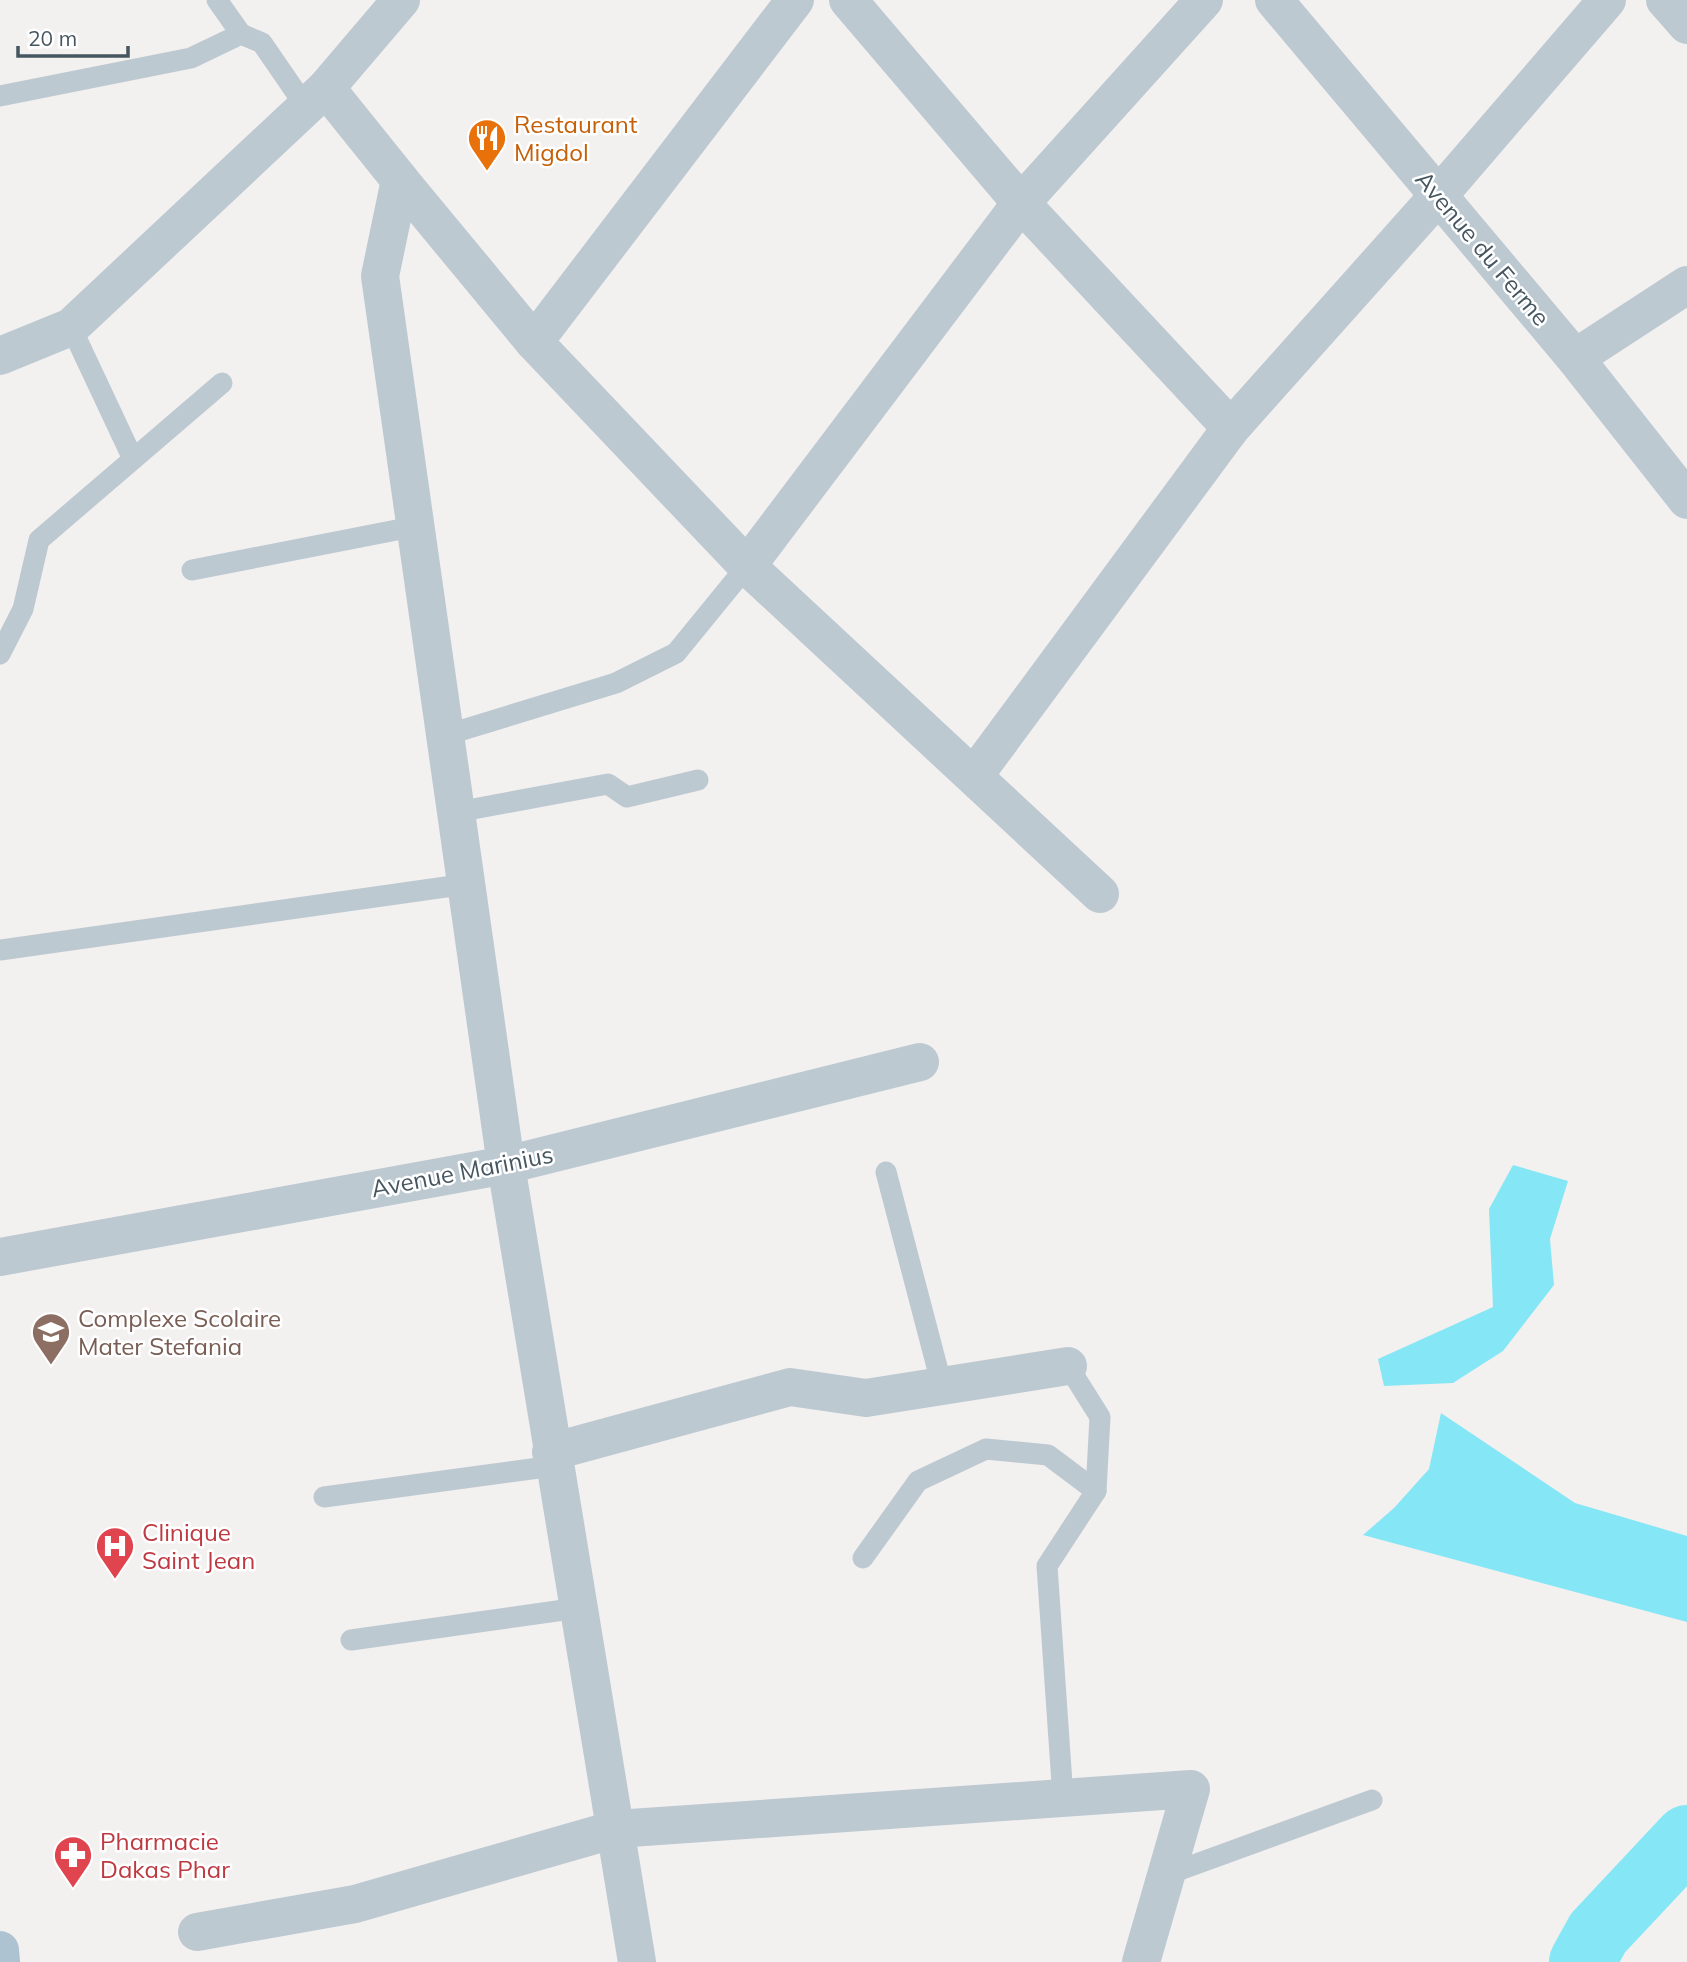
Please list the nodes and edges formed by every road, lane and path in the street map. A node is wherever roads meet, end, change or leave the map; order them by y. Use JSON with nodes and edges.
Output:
{"nodes":[{"id":1,"x":217,"y":0,"type":"edge"},
{"id":2,"x":401,"y":0,"type":"edge"},
{"id":3,"x":795,"y":0,"type":"edge"},
{"id":4,"x":848,"y":0,"type":"edge"},
{"id":5,"x":1204,"y":0,"type":"edge"},
{"id":6,"x":1274,"y":0,"type":"edge"},
{"id":7,"x":1607,"y":0,"type":"edge"},
{"id":8,"x":1665,"y":0,"type":"edge"},
{"id":9,"x":1687,"y":25,"type":"edge"},
{"id":10,"x":241,"y":34,"type":"junction"},
{"id":11,"x":0,"y":96,"type":"edge"},
{"id":12,"x":316,"y":98,"type":"junction"},
{"id":13,"x":400,"y":180,"type":"junction"},
{"id":14,"x":1439,"y":195,"type":"junction"},
{"id":15,"x":1021,"y":204,"type":"junction"},
{"id":16,"x":1687,"y":285,"type":"edge"},
{"id":17,"x":71,"y":327,"type":"junction"},
{"id":18,"x":534,"y":342,"type":"junction"},
{"id":19,"x":0,"y":356,"type":"edge"},
{"id":20,"x":1575,"y":358,"type":"junction"},
{"id":21,"x":222,"y":383,"type":"dead end"},
{"id":22,"x":1231,"y":428,"type":"junction"},
{"id":23,"x":133,"y":459,"type":"junction"},
{"id":24,"x":1687,"y":500,"type":"edge"},
{"id":25,"x":417,"y":526,"type":"junction"},
{"id":26,"x":747,"y":566,"type":"junction"},
{"id":27,"x":192,"y":569,"type":"dead end"},
{"id":28,"x":0,"y":654,"type":"edge"},
{"id":29,"x":446,"y":735,"type":"junction"},
{"id":30,"x":974,"y":776,"type":"junction"},
{"id":31,"x":698,"y":780,"type":"dead end"},
{"id":32,"x":457,"y":812,"type":"junction"},
{"id":33,"x":467,"y":884,"type":"junction"},
{"id":34,"x":1100,"y":894,"type":"dead end"},
{"id":35,"x":0,"y":950,"type":"edge"},
{"id":36,"x":920,"y":1062,"type":"dead end"},
{"id":37,"x":506,"y":1165,"type":"junction"},
{"id":38,"x":886,"y":1172,"type":"dead end"},
{"id":39,"x":0,"y":1257,"type":"edge"},
{"id":40,"x":1068,"y":1366,"type":"joint"},
{"id":41,"x":942,"y":1386,"type":"junction"},
{"id":42,"x":553,"y":1459,"type":"junction"},
{"id":43,"x":1096,"y":1491,"type":"junction"},
{"id":44,"x":324,"y":1497,"type":"dead end"},
{"id":45,"x":863,"y":1558,"type":"dead end"},
{"id":46,"x":578,"y":1608,"type":"junction"},
{"id":47,"x":351,"y":1640,"type":"dead end"},
{"id":48,"x":1063,"y":1798,"type":"junction"},
{"id":49,"x":1372,"y":1800,"type":"dead end"},
{"id":50,"x":615,"y":1829,"type":"junction"},
{"id":51,"x":1166,"y":1875,"type":"junction"},
{"id":52,"x":197,"y":1932,"type":"dead end"},
{"id":53,"x":0,"y":1950,"type":"edge"},
{"id":54,"x":2,"y":1962,"type":"edge"},
{"id":55,"x":637,"y":1962,"type":"edge"},
{"id":56,"x":1141,"y":1962,"type":"edge"}],
"edges":[{"from":1,"to":10,"type":"lane"},
{"from":2,"to":12,"type":"street"},
{"from":3,"to":18,"type":"street"},
{"from":4,"to":15,"type":"street"},
{"from":5,"to":15,"type":"street"},
{"from":6,"to":14,"type":"street","name":"Avenue du Ferme"},
{"from":7,"to":14,"type":"street"},
{"from":8,"to":9,"type":"street"},
{"from":10,"to":11,"type":"lane"},
{"from":10,"to":12,"type":"lane"},
{"from":12,"to":13,"type":"street"},
{"from":12,"to":17,"type":"street"},
{"from":13,"to":18,"type":"street"},
{"from":13,"to":25,"type":"street"},
{"from":14,"to":20,"type":"street","name":"Avenue du Ferme"},
{"from":14,"to":22,"type":"street"},
{"from":15,"to":22,"type":"street"},
{"from":15,"to":26,"type":"street"},
{"from":16,"to":20,"type":"street"},
{"from":17,"to":19,"type":"street"},
{"from":17,"to":23,"type":"lane"},
{"from":18,"to":26,"type":"street"},
{"from":20,"to":24,"type":"street","name":"Avenue du Ferme"},
{"from":21,"to":23,"type":"lane"},
{"from":22,"to":30,"type":"street"},
{"from":23,"to":28,"type":"lane"},
{"from":25,"to":27,"type":"lane"},
{"from":25,"to":29,"type":"street"},
{"from":26,"to":29,"type":"lane"},
{"from":26,"to":30,"type":"street"},
{"from":29,"to":32,"type":"street"},
{"from":30,"to":34,"type":"street"},
{"from":31,"to":32,"type":"lane"},
{"from":32,"to":33,"type":"street"},
{"from":33,"to":35,"type":"lane"},
{"from":33,"to":37,"type":"street"},
{"from":36,"to":37,"type":"street","name":"Avenue Marinius"},
{"from":37,"to":39,"type":"street","name":"Avenue Marinius"},
{"from":37,"to":42,"type":"street"},
{"from":38,"to":41,"type":"lane"},
{"from":40,"to":41,"type":"street"},
{"from":40,"to":43,"type":"lane"},
{"from":41,"to":42,"type":"street"},
{"from":42,"to":44,"type":"lane"},
{"from":42,"to":46,"type":"street"},
{"from":43,"to":45,"type":"lane"},
{"from":43,"to":48,"type":"lane"},
{"from":46,"to":47,"type":"lane"},
{"from":46,"to":50,"type":"street"},
{"from":48,"to":50,"type":"street"},
{"from":48,"to":51,"type":"street"},
{"from":49,"to":51,"type":"lane"},
{"from":50,"to":52,"type":"street"},
{"from":50,"to":55,"type":"street"},
{"from":51,"to":56,"type":"street"},
{"from":53,"to":54,"type":"main road"}]}
